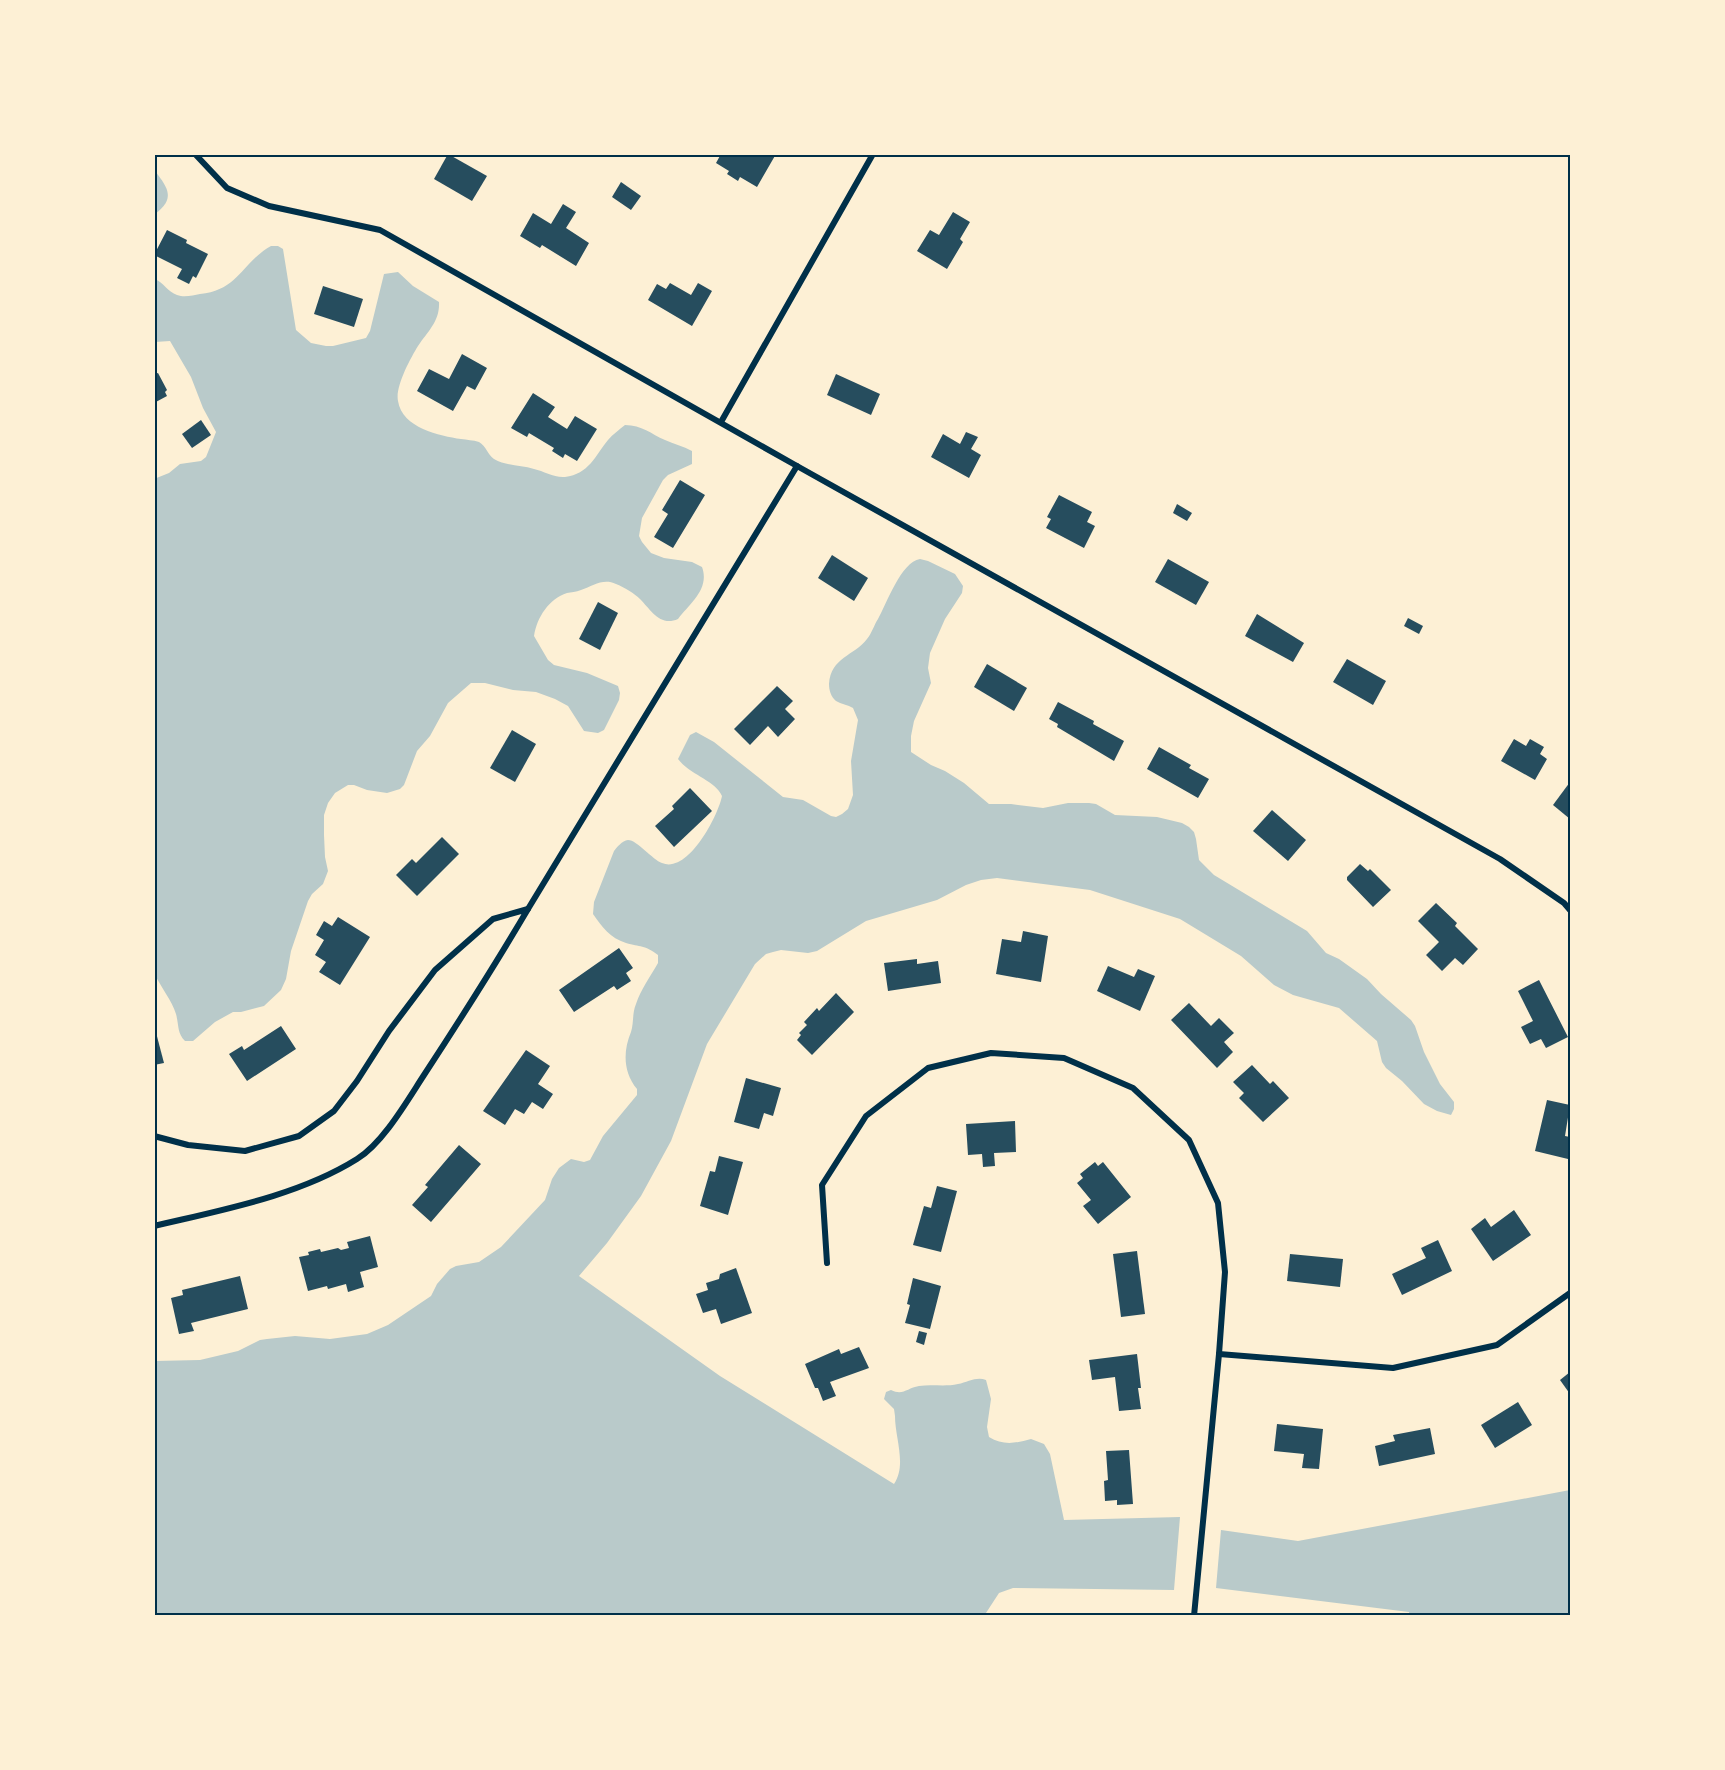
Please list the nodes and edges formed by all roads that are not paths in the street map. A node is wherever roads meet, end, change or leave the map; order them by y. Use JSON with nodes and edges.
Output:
{"nodes":[{"id":1,"x":195,"y":154,"type":"edge"},
{"id":2,"x":873,"y":154,"type":"edge"},
{"id":3,"x":721,"y":422,"type":"junction"},
{"id":4,"x":797,"y":466,"type":"junction"},
{"id":5,"x":528,"y":909,"type":"junction"},
{"id":6,"x":1570,"y":910,"type":"edge"},
{"id":7,"x":154,"y":1136,"type":"edge"},
{"id":8,"x":154,"y":1226,"type":"edge"},
{"id":9,"x":827,"y":1263,"type":"dead end"},
{"id":10,"x":1570,"y":1293,"type":"edge"},
{"id":11,"x":1219,"y":1354,"type":"junction"},
{"id":12,"x":1194,"y":1616,"type":"edge"}],
"edges":[{"from":1,"to":3,"type":"street"},
{"from":2,"to":3,"type":"street"},
{"from":3,"to":4,"type":"street"},
{"from":4,"to":5,"type":"street"},
{"from":4,"to":6,"type":"street"},
{"from":5,"to":7,"type":"street"},
{"from":5,"to":8,"type":"street"},
{"from":9,"to":11,"type":"street"},
{"from":10,"to":11,"type":"street"},
{"from":11,"to":12,"type":"street"}]}
